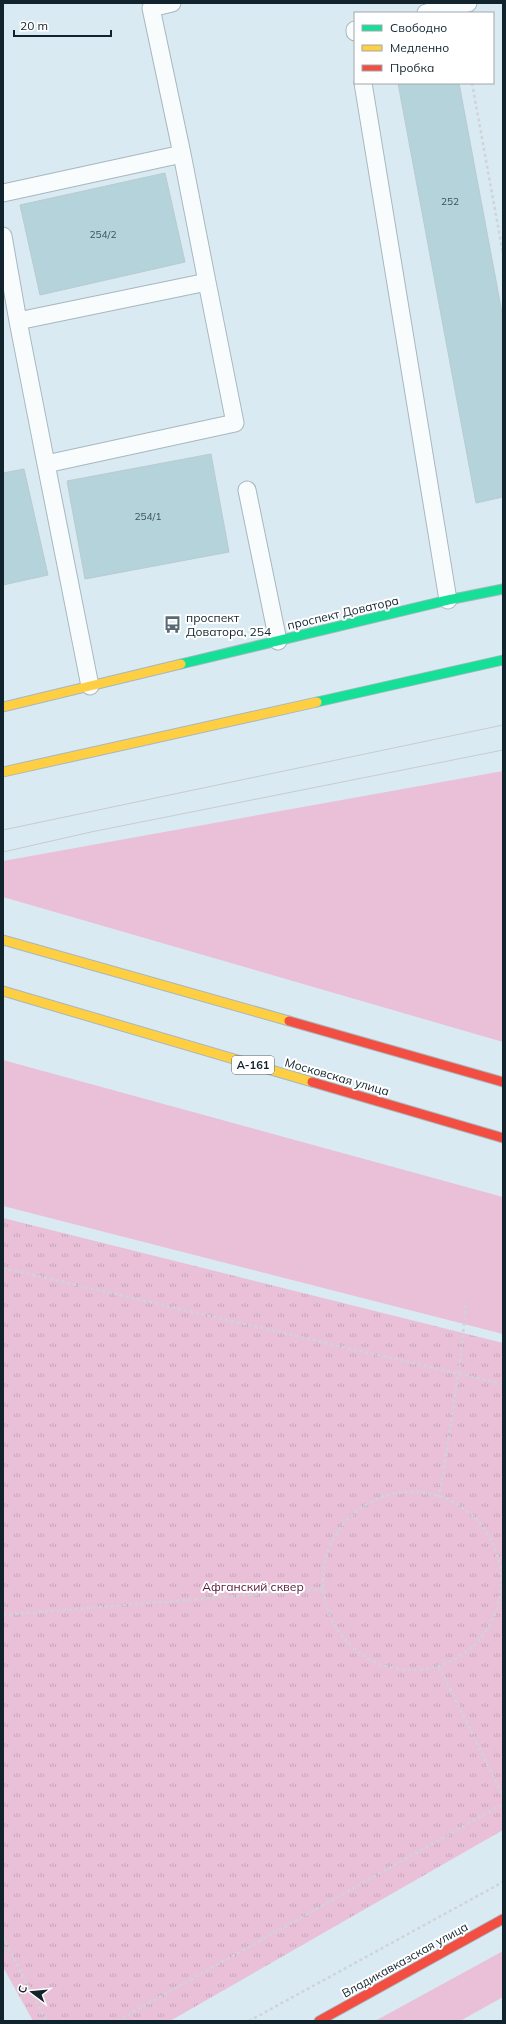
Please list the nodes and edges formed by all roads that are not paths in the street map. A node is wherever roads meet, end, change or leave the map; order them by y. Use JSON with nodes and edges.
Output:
{"nodes":[{"id":1,"x":172,"y":3,"type":"edge"},
{"id":2,"x":468,"y":3,"type":"edge"},
{"id":3,"x":430,"y":12,"type":"edge"},
{"id":4,"x":363,"y":84,"type":"edge"},
{"id":5,"x":182,"y":154,"type":"junction"},
{"id":6,"x":3,"y":193,"type":"edge"},
{"id":7,"x":3,"y":236,"type":"edge"},
{"id":8,"x":207,"y":282,"type":"junction"},
{"id":9,"x":18,"y":321,"type":"junction"},
{"id":10,"x":46,"y":464,"type":"junction"},
{"id":11,"x":248,"y":490,"type":"dead end"},
{"id":12,"x":503,"y":589,"type":"edge"},
{"id":13,"x":448,"y":600,"type":"junction"},
{"id":14,"x":278,"y":641,"type":"junction"},
{"id":15,"x":503,"y":660,"type":"edge"},
{"id":16,"x":90,"y":686,"type":"junction"},
{"id":17,"x":3,"y":707,"type":"edge"},
{"id":18,"x":3,"y":772,"type":"edge"},
{"id":19,"x":3,"y":940,"type":"edge"},
{"id":20,"x":3,"y":992,"type":"edge"},
{"id":21,"x":503,"y":1082,"type":"edge"},
{"id":22,"x":503,"y":1138,"type":"edge"},
{"id":23,"x":503,"y":1919,"type":"edge"},
{"id":24,"x":319,"y":2021,"type":"edge"}],
"edges":[{"from":1,"to":5,"type":"lane"},
{"from":2,"to":3,"type":"lane"},
{"from":4,"to":13,"type":"lane"},
{"from":5,"to":6,"type":"lane"},
{"from":5,"to":8,"type":"lane"},
{"from":7,"to":9,"type":"lane"},
{"from":8,"to":9,"type":"lane"},
{"from":8,"to":10,"type":"lane"},
{"from":9,"to":10,"type":"lane"},
{"from":10,"to":16,"type":"lane"},
{"from":11,"to":14,"type":"lane"},
{"from":12,"to":13,"type":"main road","name":"проспект Доватора"},
{"from":13,"to":14,"type":"main road","name":"проспект Доватора"},
{"from":14,"to":16,"type":"main road","name":"проспект Доватора"},
{"from":15,"to":18,"type":"main road"},
{"from":16,"to":17,"type":"main road","name":"проспект Доватора"},
{"from":19,"to":21,"type":"main road"},
{"from":20,"to":22,"type":"main road","name":"Московская улица","number":"А-161"},
{"from":23,"to":24,"type":"main road","name":"Владикавказская улица"}]}
